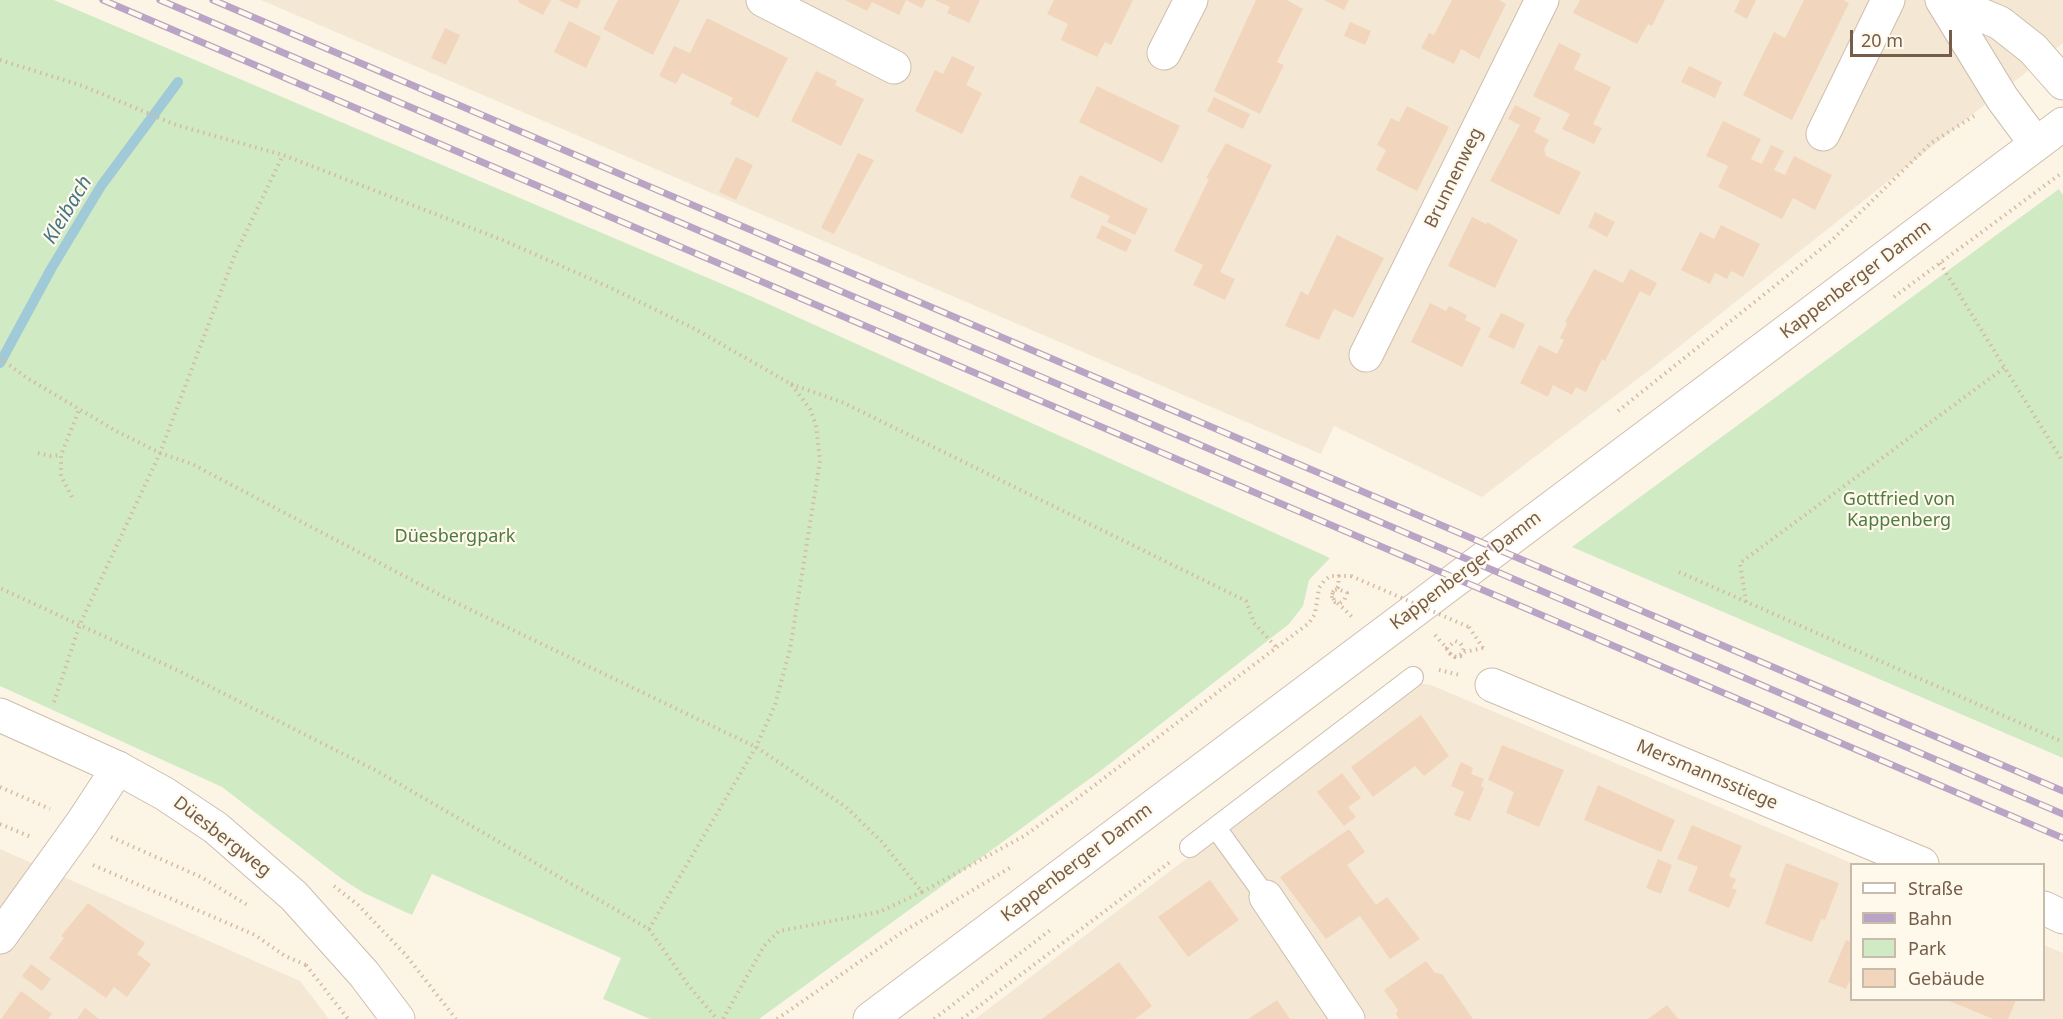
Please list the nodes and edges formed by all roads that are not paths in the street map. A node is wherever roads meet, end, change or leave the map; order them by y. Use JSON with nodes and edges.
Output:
{"nodes":[{"id":1,"x":763,"y":0,"type":"edge"},
{"id":2,"x":1191,"y":0,"type":"edge"},
{"id":3,"x":1542,"y":0,"type":"edge"},
{"id":4,"x":1888,"y":0,"type":"edge"},
{"id":5,"x":1944,"y":0,"type":"edge"},
{"id":6,"x":1164,"y":53,"type":"dead end"},
{"id":7,"x":894,"y":67,"type":"dead end"},
{"id":8,"x":2063,"y":83,"type":"edge"},
{"id":9,"x":2063,"y":124,"type":"edge"},
{"id":10,"x":1823,"y":134,"type":"dead end"},
{"id":11,"x":2036,"y":144,"type":"junction"},
{"id":12,"x":1366,"y":355,"type":"dead end"},
{"id":13,"x":1481,"y":673,"type":"road end"},
{"id":14,"x":1413,"y":677,"type":"dead end"},
{"id":15,"x":0,"y":715,"type":"edge"},
{"id":16,"x":118,"y":768,"type":"junction"},
{"id":17,"x":1216,"y":828,"type":"junction"},
{"id":18,"x":1190,"y":847,"type":"road end"},
{"id":19,"x":1920,"y":863,"type":"edge"},
{"id":20,"x":1266,"y":897,"type":"joint"},
{"id":21,"x":2045,"y":909,"type":"edge"},
{"id":22,"x":2063,"y":917,"type":"edge"},
{"id":23,"x":0,"y":937,"type":"edge"},
{"id":24,"x":398,"y":1019,"type":"edge"},
{"id":25,"x":870,"y":1019,"type":"edge"},
{"id":26,"x":1348,"y":1019,"type":"edge"}],
"edges":[{"from":1,"to":7,"type":"street"},
{"from":2,"to":6,"type":"street"},
{"from":3,"to":12,"type":"street","name":"Brunnenweg"},
{"from":4,"to":10,"type":"street"},
{"from":5,"to":8,"type":"street"},
{"from":5,"to":11,"type":"street"},
{"from":9,"to":11,"type":"street","name":"Kappenberger Damm"},
{"from":11,"to":25,"type":"street","name":"Kappenberger Damm"},
{"from":13,"to":19,"type":"street","name":"Mersmannsstiege"},
{"from":14,"to":17,"type":"lane"},
{"from":15,"to":16,"type":"street","name":"Düesbergweg"},
{"from":16,"to":23,"type":"street"},
{"from":16,"to":24,"type":"street","name":"Düesbergweg"},
{"from":17,"to":18,"type":"lane"},
{"from":17,"to":20,"type":"lane"},
{"from":20,"to":26,"type":"street"},
{"from":21,"to":22,"type":"street"}]}
